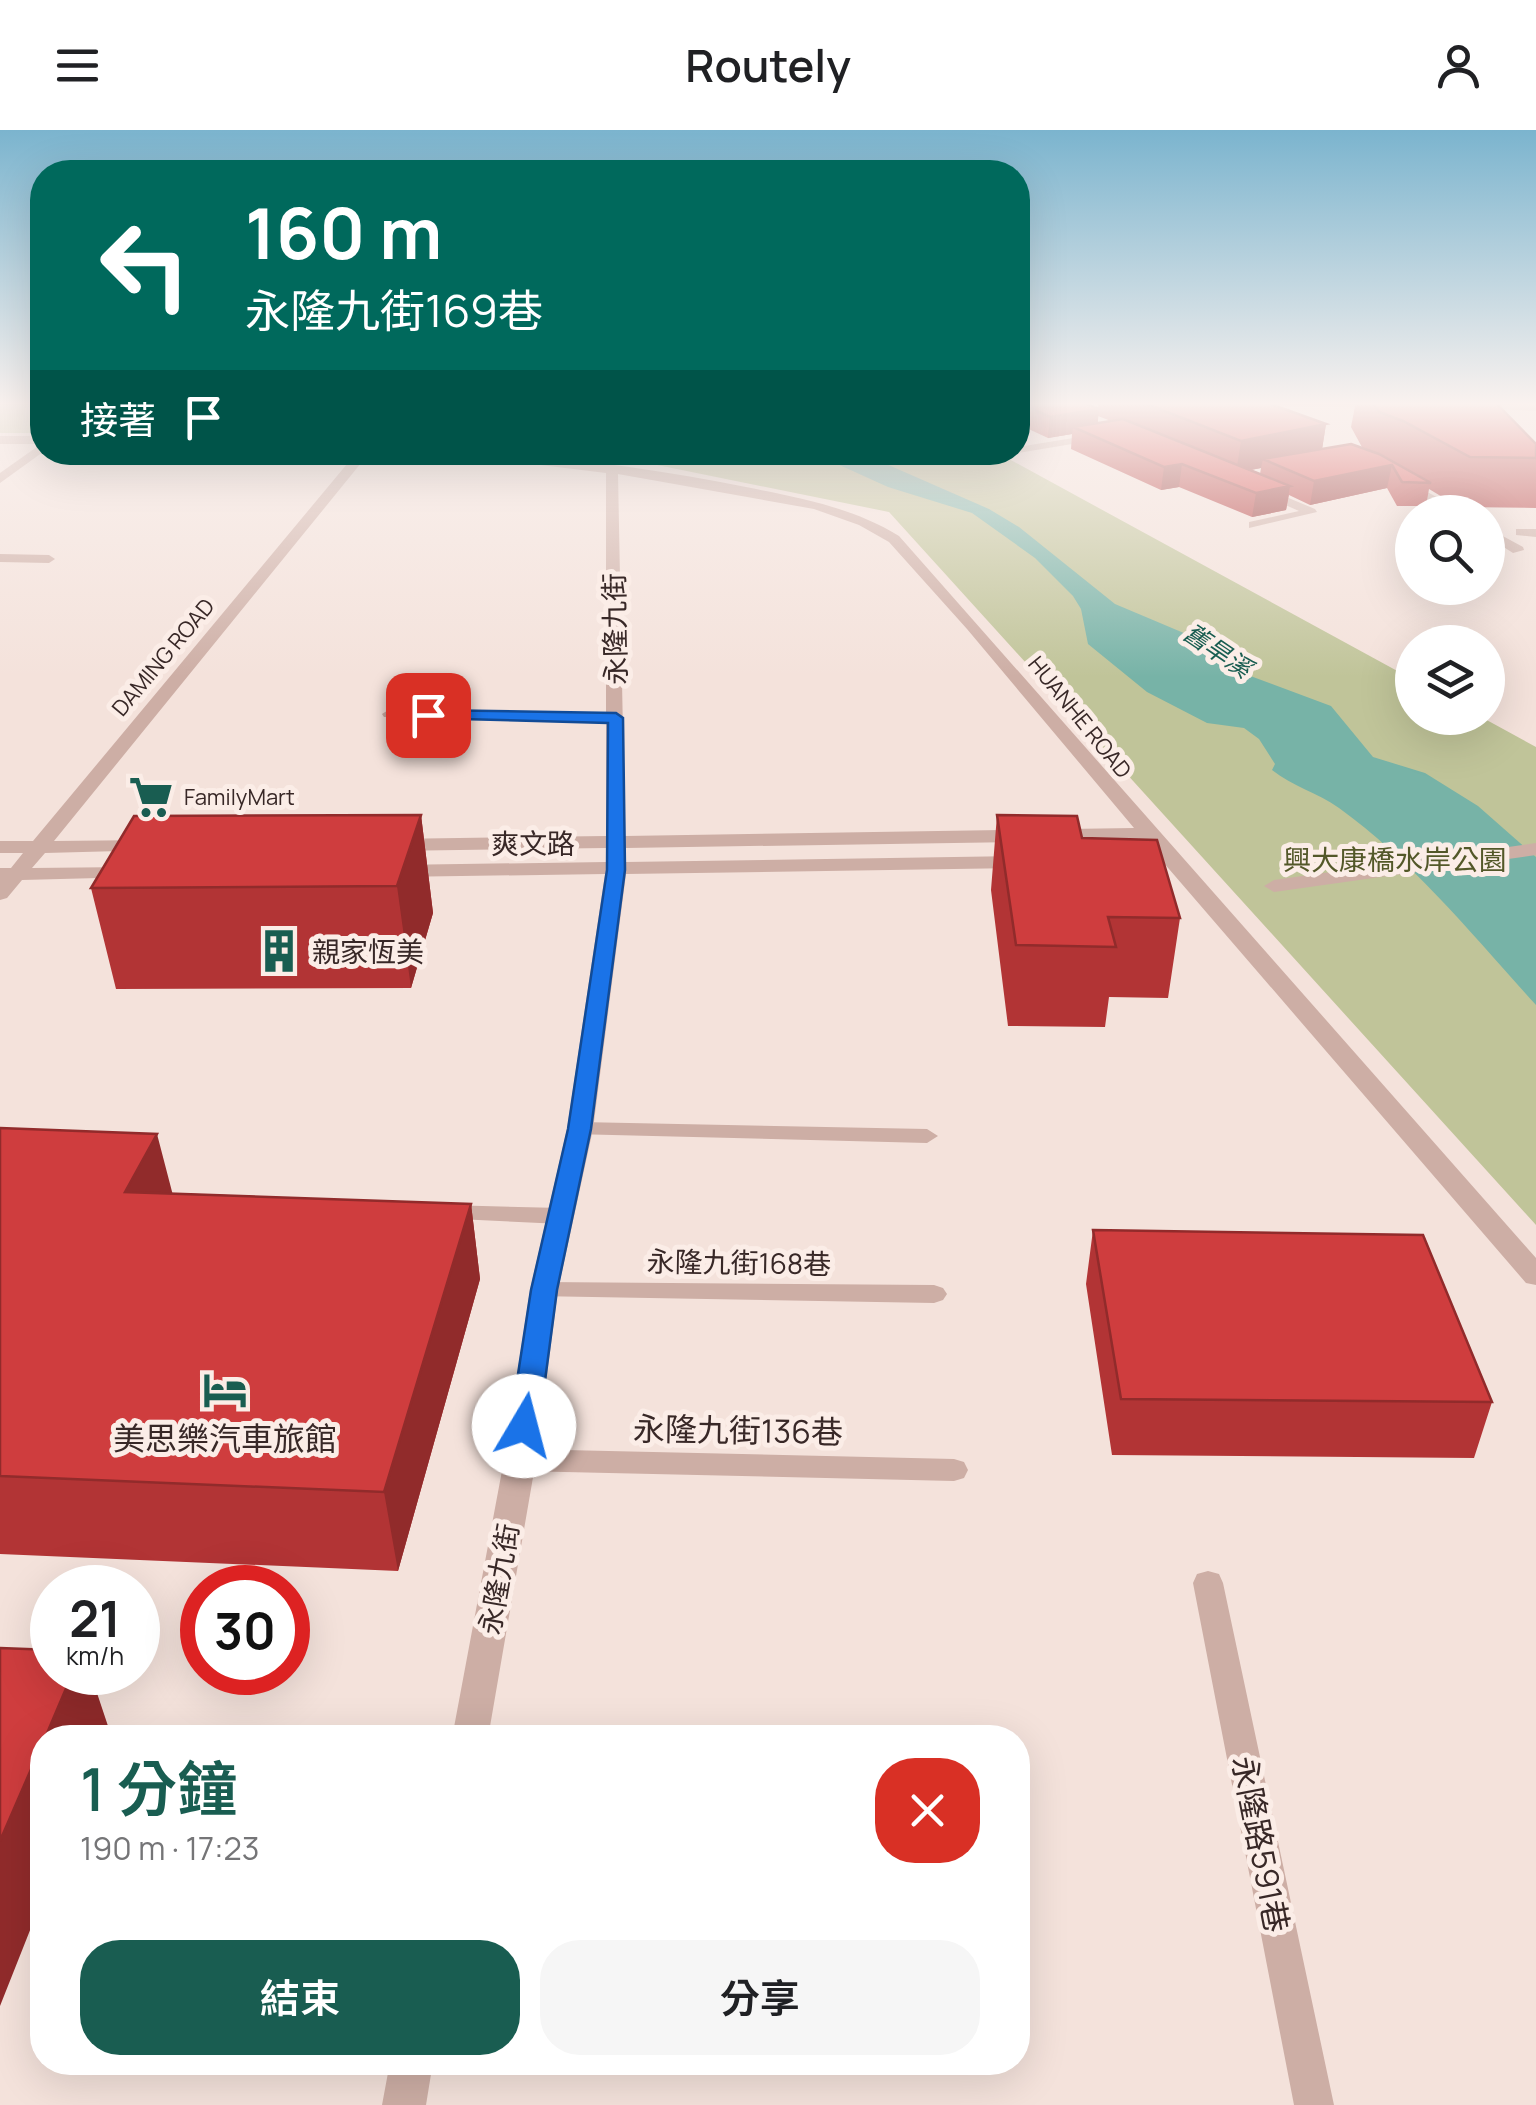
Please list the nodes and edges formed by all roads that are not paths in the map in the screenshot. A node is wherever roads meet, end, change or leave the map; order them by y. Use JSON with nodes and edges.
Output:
{"nodes":[{"id":1,"x":330,"y":493,"type":"edge"},
{"id":2,"x":612,"y":493,"type":"edge"},
{"id":3,"x":747,"y":493,"type":"edge"},
{"id":4,"x":1268,"y":493,"type":"edge"},
{"id":5,"x":1252,"y":525,"type":"dead end"},
{"id":6,"x":1520,"y":532,"type":"dead end"},
{"id":7,"x":1536,"y":533,"type":"edge"},
{"id":8,"x":1505,"y":542,"type":"edge"},
{"id":9,"x":1518,"y":550,"type":"dead end"},
{"id":10,"x":0,"y":558,"type":"edge"},
{"id":11,"x":49,"y":559,"type":"dead end"},
{"id":12,"x":390,"y":714,"type":"dead end"},
{"id":13,"x":616,"y":718,"type":"junction"},
{"id":14,"x":1146,"y":834,"type":"junction"},
{"id":15,"x":615,"y":843,"type":"junction"},
{"id":16,"x":376,"y":844,"type":"edge"},
{"id":17,"x":177,"y":846,"type":"edge"},
{"id":18,"x":0,"y":847,"type":"edge"},
{"id":19,"x":38,"y":847,"type":"junction"},
{"id":20,"x":1536,"y":849,"type":"edge"},
{"id":21,"x":1052,"y":861,"type":"edge"},
{"id":22,"x":616,"y":870,"type":"junction"},
{"id":23,"x":376,"y":872,"type":"edge"},
{"id":24,"x":156,"y":873,"type":"edge"},
{"id":25,"x":8,"y":874,"type":"edge"},
{"id":26,"x":1274,"y":886,"type":"dead end"},
{"id":27,"x":0,"y":894,"type":"edge"},
{"id":28,"x":580,"y":1129,"type":"junction"},
{"id":29,"x":927,"y":1136,"type":"dead end"},
{"id":30,"x":427,"y":1212,"type":"edge"},
{"id":31,"x":561,"y":1216,"type":"junction"},
{"id":32,"x":1536,"y":1276,"type":"edge"},
{"id":33,"x":544,"y":1290,"type":"junction"},
{"id":34,"x":934,"y":1294,"type":"dead end"},
{"id":35,"x":520,"y":1460,"type":"junction"},
{"id":36,"x":954,"y":1470,"type":"dead end"},
{"id":37,"x":1208,"y":1583,"type":"dead end"},
{"id":38,"x":472,"y":1725,"type":"edge"},
{"id":39,"x":410,"y":2075,"type":"edge"},
{"id":40,"x":404,"y":2105,"type":"edge"},
{"id":41,"x":1314,"y":2105,"type":"edge"}],
"edges":[{"from":1,"to":19,"type":"street","name":"DAMING ROAD"},
{"from":2,"to":13,"type":"street","name":"永隆九街"},
{"from":3,"to":14,"type":"street","name":"HUANHE ROAD"},
{"from":4,"to":5,"type":"lane"},
{"from":6,"to":7,"type":"lane"},
{"from":8,"to":9,"type":"lane"},
{"from":10,"to":11,"type":"lane"},
{"from":12,"to":13,"type":"lane"},
{"from":13,"to":15,"type":"street","name":"永隆九街"},
{"from":14,"to":15,"type":"street","name":"爽文路"},
{"from":14,"to":32,"type":"street","name":"HUANHE ROAD"},
{"from":15,"to":16,"type":"street","name":"爽文路"},
{"from":15,"to":22,"type":"street","name":"永隆九街"},
{"from":17,"to":19,"type":"street"},
{"from":18,"to":19,"type":"street"},
{"from":19,"to":25,"type":"street","name":"DAMING ROAD"},
{"from":20,"to":26,"type":"street"},
{"from":21,"to":22,"type":"street","name":"爽文路"},
{"from":22,"to":23,"type":"street","name":"爽文路"},
{"from":22,"to":28,"type":"street","name":"永隆九街"},
{"from":24,"to":25,"type":"street"},
{"from":25,"to":27,"type":"street","name":"DAMING ROAD"},
{"from":28,"to":29,"type":"lane"},
{"from":28,"to":31,"type":"street","name":"永隆九街"},
{"from":30,"to":31,"type":"lane"},
{"from":31,"to":33,"type":"street","name":"永隆九街"},
{"from":33,"to":34,"type":"lane","name":"永隆九街168巷"},
{"from":33,"to":35,"type":"street","name":"永隆九街"},
{"from":35,"to":36,"type":"lane","name":"永隆九街136巷"},
{"from":35,"to":38,"type":"street","name":"永隆九街"},
{"from":37,"to":41,"type":"lane","name":"永隆路591巷"},
{"from":39,"to":40,"type":"street"}]}
